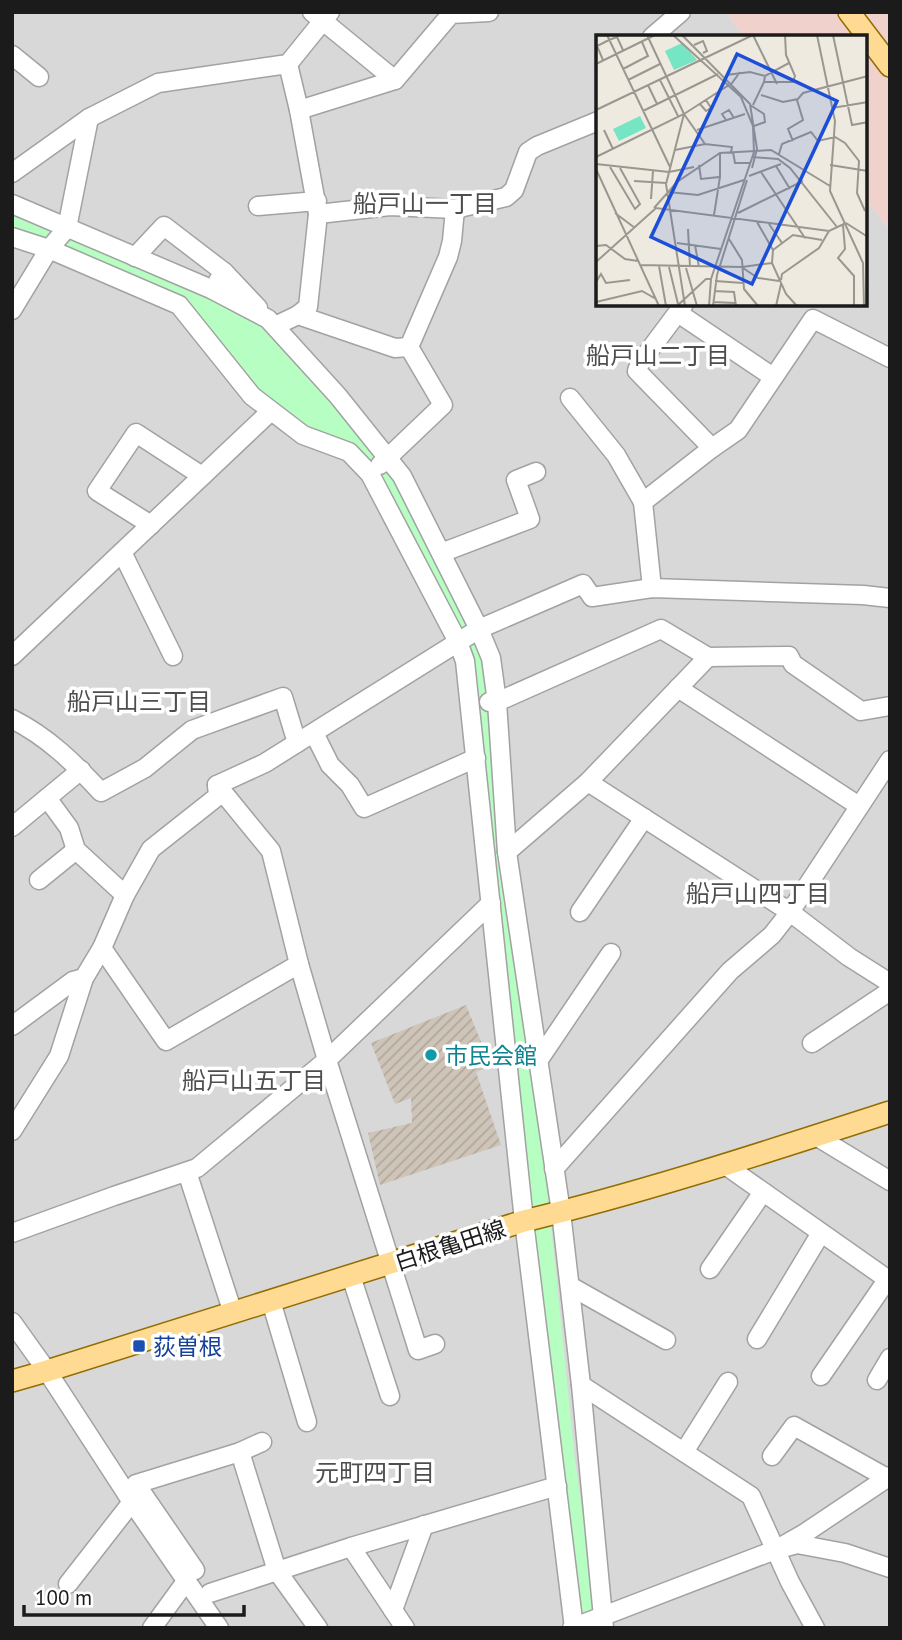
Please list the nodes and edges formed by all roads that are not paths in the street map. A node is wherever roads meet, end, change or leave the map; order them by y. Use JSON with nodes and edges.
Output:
{"nodes":[{"id":1,"x":489,"y":12,"type":"edge"},
{"id":2,"x":681,"y":12,"type":"edge"},
{"id":3,"x":849,"y":12,"type":"edge"},
{"id":4,"x":468,"y":13,"type":"edge"},
{"id":5,"x":322,"y":15,"type":"edge"},
{"id":6,"x":654,"y":35,"type":"edge"},
{"id":7,"x":866,"y":35,"type":"edge"},
{"id":8,"x":867,"y":36,"type":"edge"},
{"id":9,"x":12,"y":55,"type":"edge"},
{"id":10,"x":288,"y":64,"type":"junction"},
{"id":11,"x":890,"y":66,"type":"edge"},
{"id":12,"x":40,"y":77,"type":"dead end"},
{"id":13,"x":395,"y":80,"type":"junction"},
{"id":14,"x":299,"y":110,"type":"junction"},
{"id":15,"x":89,"y":118,"type":"junction"},
{"id":16,"x":596,"y":121,"type":"edge"},
{"id":17,"x":12,"y":173,"type":"edge"},
{"id":18,"x":12,"y":204,"type":"edge"},
{"id":19,"x":258,"y":206,"type":"dead end"},
{"id":20,"x":318,"y":207,"type":"junction"},
{"id":21,"x":455,"y":209,"type":"junction"},
{"id":22,"x":67,"y":229,"type":"junction"},
{"id":23,"x":12,"y":237,"type":"edge"},
{"id":24,"x":49,"y":249,"type":"junction"},
{"id":25,"x":135,"y":257,"type":"junction"},
{"id":26,"x":224,"y":272,"type":"junction"},
{"id":27,"x":211,"y":289,"type":"junction"},
{"id":28,"x":681,"y":309,"type":"edge"},
{"id":29,"x":12,"y":310,"type":"edge"},
{"id":30,"x":298,"y":315,"type":"junction"},
{"id":31,"x":272,"y":323,"type":"junction"},
{"id":32,"x":409,"y":346,"type":"junction"},
{"id":33,"x":890,"y":358,"type":"edge"},
{"id":34,"x":773,"y":377,"type":"junction"},
{"id":35,"x":570,"y":398,"type":"dead end"},
{"id":36,"x":271,"y":411,"type":"junction"},
{"id":37,"x":712,"y":448,"type":"junction"},
{"id":38,"x":388,"y":458,"type":"junction"},
{"id":39,"x":536,"y":472,"type":"dead end"},
{"id":40,"x":370,"y":474,"type":"junction"},
{"id":41,"x":202,"y":476,"type":"junction"},
{"id":42,"x":643,"y":502,"type":"junction"},
{"id":43,"x":151,"y":525,"type":"junction"},
{"id":44,"x":122,"y":552,"type":"junction"},
{"id":45,"x":441,"y":554,"type":"junction"},
{"id":46,"x":652,"y":588,"type":"junction"},
{"id":47,"x":890,"y":598,"type":"edge"},
{"id":48,"x":479,"y":629,"type":"junction"},
{"id":49,"x":458,"y":642,"type":"junction"},
{"id":50,"x":12,"y":656,"type":"edge"},
{"id":51,"x":173,"y":656,"type":"dead end"},
{"id":52,"x":708,"y":657,"type":"junction"},
{"id":53,"x":678,"y":688,"type":"junction"},
{"id":54,"x":470,"y":700,"type":"junction"},
{"id":55,"x":497,"y":702,"type":"junction"},
{"id":56,"x":890,"y":706,"type":"edge"},
{"id":57,"x":12,"y":719,"type":"edge"},
{"id":58,"x":314,"y":733,"type":"junction"},
{"id":59,"x":297,"y":743,"type":"junction"},
{"id":60,"x":475,"y":758,"type":"junction"},
{"id":61,"x":890,"y":760,"type":"edge"},
{"id":62,"x":81,"y":770,"type":"junction"},
{"id":63,"x":588,"y":782,"type":"junction"},
{"id":64,"x":217,"y":785,"type":"junction"},
{"id":65,"x":47,"y":798,"type":"junction"},
{"id":66,"x":859,"y":806,"type":"junction"},
{"id":67,"x":645,"y":818,"type":"junction"},
{"id":68,"x":12,"y":827,"type":"edge"},
{"id":69,"x":76,"y":850,"type":"junction"},
{"id":70,"x":507,"y":852,"type":"junction"},
{"id":71,"x":39,"y":880,"type":"dead end"},
{"id":72,"x":125,"y":895,"type":"junction"},
{"id":73,"x":491,"y":903,"type":"junction"},
{"id":74,"x":580,"y":912,"type":"dead end"},
{"id":75,"x":790,"y":912,"type":"junction"},
{"id":76,"x":102,"y":948,"type":"junction"},
{"id":77,"x":611,"y":953,"type":"dead end"},
{"id":78,"x":299,"y":964,"type":"junction"},
{"id":79,"x":84,"y":978,"type":"junction"},
{"id":80,"x":890,"y":983,"type":"edge"},
{"id":81,"x":890,"y":991,"type":"edge"},
{"id":82,"x":12,"y":1026,"type":"edge"},
{"id":83,"x":812,"y":1043,"type":"dead end"},
{"id":84,"x":327,"y":1060,"type":"junction"},
{"id":85,"x":538,"y":1061,"type":"junction"},
{"id":86,"x":890,"y":1112,"type":"edge"},
{"id":87,"x":12,"y":1131,"type":"edge"},
{"id":88,"x":816,"y":1136,"type":"junction"},
{"id":89,"x":725,"y":1165,"type":"junction"},
{"id":90,"x":554,"y":1169,"type":"junction"},
{"id":91,"x":187,"y":1172,"type":"junction"},
{"id":92,"x":890,"y":1181,"type":"edge"},
{"id":93,"x":763,"y":1192,"type":"junction"},
{"id":94,"x":561,"y":1212,"type":"junction"},
{"id":95,"x":524,"y":1221,"type":"junction"},
{"id":96,"x":12,"y":1233,"type":"edge"},
{"id":97,"x":821,"y":1233,"type":"junction"},
{"id":98,"x":391,"y":1264,"type":"junction"},
{"id":99,"x":710,"y":1269,"type":"dead end"},
{"id":100,"x":351,"y":1276,"type":"junction"},
{"id":101,"x":889,"y":1281,"type":"edge"},
{"id":102,"x":570,"y":1286,"type":"junction"},
{"id":103,"x":271,"y":1301,"type":"junction"},
{"id":104,"x":233,"y":1313,"type":"junction"},
{"id":105,"x":12,"y":1322,"type":"edge"},
{"id":106,"x":757,"y":1339,"type":"dead end"},
{"id":107,"x":666,"y":1340,"type":"dead end"},
{"id":108,"x":435,"y":1344,"type":"dead end"},
{"id":109,"x":890,"y":1359,"type":"edge"},
{"id":110,"x":47,"y":1371,"type":"junction"},
{"id":111,"x":821,"y":1376,"type":"dead end"},
{"id":112,"x":877,"y":1380,"type":"dead end"},
{"id":113,"x":12,"y":1381,"type":"edge"},
{"id":114,"x":728,"y":1382,"type":"dead end"},
{"id":115,"x":581,"y":1385,"type":"junction"},
{"id":116,"x":390,"y":1396,"type":"dead end"},
{"id":117,"x":307,"y":1422,"type":"dead end"},
{"id":118,"x":262,"y":1442,"type":"dead end"},
{"id":119,"x":240,"y":1452,"type":"junction"},
{"id":120,"x":684,"y":1452,"type":"junction"},
{"id":121,"x":772,"y":1456,"type":"dead end"},
{"id":122,"x":888,"y":1477,"type":"edge"},
{"id":123,"x":556,"y":1486,"type":"junction"},
{"id":124,"x":132,"y":1502,"type":"junction"},
{"id":125,"x":424,"y":1525,"type":"junction"},
{"id":126,"x":351,"y":1547,"type":"junction"},
{"id":127,"x":775,"y":1550,"type":"junction"},
{"id":128,"x":890,"y":1568,"type":"edge"},
{"id":129,"x":277,"y":1571,"type":"junction"},
{"id":130,"x":187,"y":1580,"type":"junction"},
{"id":131,"x":68,"y":1584,"type":"dead end"},
{"id":132,"x":210,"y":1593,"type":"junction"},
{"id":133,"x":393,"y":1610,"type":"junction"},
{"id":134,"x":603,"y":1622,"type":"edge"},
{"id":135,"x":573,"y":1627,"type":"edge"},
{"id":136,"x":152,"y":1628,"type":"edge"},
{"id":137,"x":219,"y":1628,"type":"edge"},
{"id":138,"x":234,"y":1628,"type":"edge"},
{"id":139,"x":318,"y":1628,"type":"edge"},
{"id":140,"x":405,"y":1628,"type":"edge"},
{"id":141,"x":816,"y":1628,"type":"edge"}],
"edges":[{"from":1,"to":4,"type":"street"},
{"from":2,"to":6,"type":"street"},
{"from":3,"to":7,"type":"main road"},
{"from":4,"to":13,"type":"street"},
{"from":5,"to":10,"type":"street"},
{"from":5,"to":13,"type":"street"},
{"from":8,"to":11,"type":"main road"},
{"from":9,"to":12,"type":"street"},
{"from":10,"to":14,"type":"street"},
{"from":10,"to":15,"type":"street"},
{"from":13,"to":14,"type":"street"},
{"from":14,"to":20,"type":"street"},
{"from":15,"to":17,"type":"street"},
{"from":15,"to":22,"type":"street"},
{"from":16,"to":21,"type":"street"},
{"from":18,"to":22,"type":"street"},
{"from":19,"to":20,"type":"street"},
{"from":20,"to":21,"type":"street"},
{"from":20,"to":30,"type":"street"},
{"from":21,"to":32,"type":"street"},
{"from":22,"to":24,"type":"street"},
{"from":22,"to":25,"type":"street"},
{"from":23,"to":24,"type":"street"},
{"from":24,"to":29,"type":"street"},
{"from":24,"to":36,"type":"street"},
{"from":25,"to":26,"type":"street"},
{"from":25,"to":27,"type":"street"},
{"from":26,"to":27,"type":"street"},
{"from":26,"to":31,"type":"street"},
{"from":27,"to":31,"type":"street"},
{"from":28,"to":34,"type":"street"},
{"from":28,"to":37,"type":"street"},
{"from":30,"to":31,"type":"street"},
{"from":30,"to":32,"type":"street"},
{"from":31,"to":38,"type":"street"},
{"from":32,"to":38,"type":"street"},
{"from":33,"to":34,"type":"street"},
{"from":34,"to":37,"type":"street"},
{"from":35,"to":42,"type":"street"},
{"from":36,"to":40,"type":"street"},
{"from":36,"to":41,"type":"street"},
{"from":37,"to":42,"type":"street"},
{"from":38,"to":40,"type":"street"},
{"from":38,"to":45,"type":"street"},
{"from":39,"to":45,"type":"street"},
{"from":40,"to":49,"type":"street"},
{"from":41,"to":43,"type":"street"},
{"from":41,"to":43,"type":"street"},
{"from":42,"to":46,"type":"street"},
{"from":43,"to":44,"type":"street"},
{"from":44,"to":50,"type":"street"},
{"from":44,"to":51,"type":"street"},
{"from":45,"to":48,"type":"street"},
{"from":46,"to":47,"type":"street"},
{"from":46,"to":48,"type":"street"},
{"from":48,"to":49,"type":"street"},
{"from":48,"to":55,"type":"street"},
{"from":49,"to":54,"type":"street"},
{"from":49,"to":58,"type":"street"},
{"from":52,"to":53,"type":"street"},
{"from":52,"to":55,"type":"street"},
{"from":52,"to":56,"type":"street"},
{"from":53,"to":63,"type":"street"},
{"from":53,"to":66,"type":"street"},
{"from":54,"to":55,"type":"street"},
{"from":54,"to":60,"type":"street"},
{"from":55,"to":70,"type":"street"},
{"from":57,"to":62,"type":"street"},
{"from":58,"to":59,"type":"street"},
{"from":58,"to":60,"type":"street"},
{"from":59,"to":62,"type":"street"},
{"from":59,"to":64,"type":"street"},
{"from":60,"to":73,"type":"street"},
{"from":61,"to":66,"type":"street"},
{"from":62,"to":65,"type":"street"},
{"from":63,"to":67,"type":"street"},
{"from":63,"to":70,"type":"street"},
{"from":64,"to":72,"type":"street"},
{"from":64,"to":78,"type":"street"},
{"from":65,"to":68,"type":"street"},
{"from":65,"to":69,"type":"street"},
{"from":66,"to":75,"type":"street"},
{"from":67,"to":74,"type":"street"},
{"from":67,"to":75,"type":"street"},
{"from":69,"to":71,"type":"street"},
{"from":69,"to":72,"type":"street"},
{"from":70,"to":85,"type":"street"},
{"from":72,"to":76,"type":"street"},
{"from":73,"to":84,"type":"street"},
{"from":73,"to":95,"type":"street"},
{"from":75,"to":80,"type":"street"},
{"from":75,"to":90,"type":"street"},
{"from":76,"to":78,"type":"street"},
{"from":76,"to":79,"type":"street"},
{"from":77,"to":85,"type":"street"},
{"from":78,"to":84,"type":"street"},
{"from":79,"to":82,"type":"street"},
{"from":79,"to":87,"type":"street"},
{"from":81,"to":83,"type":"street"},
{"from":84,"to":91,"type":"street"},
{"from":84,"to":98,"type":"street"},
{"from":85,"to":90,"type":"street"},
{"from":86,"to":88,"type":"main road","name":"白根亀田線"},
{"from":88,"to":89,"type":"main road","name":"白根亀田線"},
{"from":88,"to":92,"type":"street"},
{"from":89,"to":93,"type":"street"},
{"from":89,"to":94,"type":"main road","name":"白根亀田線"},
{"from":90,"to":94,"type":"street"},
{"from":91,"to":96,"type":"street"},
{"from":91,"to":104,"type":"street"},
{"from":93,"to":97,"type":"street"},
{"from":93,"to":99,"type":"street"},
{"from":94,"to":95,"type":"main road","name":"白根亀田線"},
{"from":94,"to":102,"type":"street"},
{"from":95,"to":98,"type":"main road","name":"白根亀田線"},
{"from":95,"to":123,"type":"street"},
{"from":97,"to":101,"type":"street"},
{"from":97,"to":106,"type":"street"},
{"from":98,"to":100,"type":"main road","name":"白根亀田線"},
{"from":98,"to":108,"type":"street"},
{"from":100,"to":103,"type":"main road","name":"白根亀田線"},
{"from":100,"to":116,"type":"street"},
{"from":101,"to":111,"type":"street"},
{"from":102,"to":107,"type":"street"},
{"from":102,"to":115,"type":"street"},
{"from":103,"to":104,"type":"main road","name":"白根亀田線"},
{"from":103,"to":117,"type":"street"},
{"from":104,"to":110,"type":"main road","name":"白根亀田線"},
{"from":105,"to":110,"type":"street"},
{"from":109,"to":112,"type":"street"},
{"from":110,"to":113,"type":"main road","name":"白根亀田線"},
{"from":110,"to":124,"type":"street"},
{"from":114,"to":120,"type":"street"},
{"from":115,"to":120,"type":"street"},
{"from":115,"to":134,"type":"street"},
{"from":118,"to":119,"type":"street"},
{"from":119,"to":129,"type":"street"},
{"from":119,"to":132,"type":"street"},
{"from":120,"to":127,"type":"street"},
{"from":121,"to":122,"type":"street"},
{"from":122,"to":127,"type":"street"},
{"from":123,"to":125,"type":"street"},
{"from":123,"to":135,"type":"street"},
{"from":124,"to":130,"type":"street"},
{"from":124,"to":131,"type":"street"},
{"from":125,"to":126,"type":"street"},
{"from":125,"to":133,"type":"street"},
{"from":126,"to":129,"type":"street"},
{"from":126,"to":133,"type":"street"},
{"from":127,"to":128,"type":"street"},
{"from":127,"to":134,"type":"street"},
{"from":127,"to":141,"type":"street"},
{"from":129,"to":132,"type":"street"},
{"from":129,"to":139,"type":"street"},
{"from":130,"to":136,"type":"street"},
{"from":130,"to":137,"type":"street"},
{"from":132,"to":138,"type":"street"},
{"from":133,"to":140,"type":"street"},
{"from":134,"to":135,"type":"street"}]}
